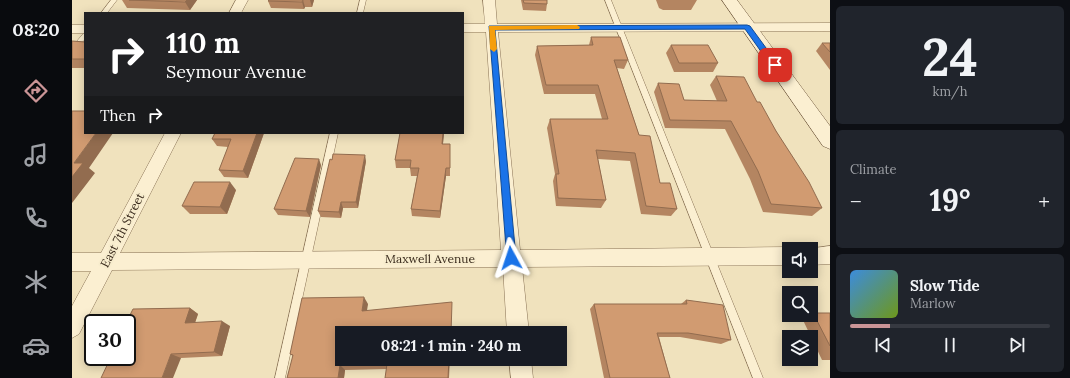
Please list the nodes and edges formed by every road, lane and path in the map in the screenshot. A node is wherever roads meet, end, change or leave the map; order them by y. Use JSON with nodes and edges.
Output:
{"nodes":[{"id":1,"x":114,"y":0,"type":"edge"},
{"id":2,"x":242,"y":0,"type":"edge"},
{"id":3,"x":363,"y":0,"type":"edge"},
{"id":4,"x":489,"y":0,"type":"edge"},
{"id":5,"x":608,"y":0,"type":"edge"},
{"id":6,"x":729,"y":0,"type":"edge"},
{"id":7,"x":105,"y":12,"type":"edge"},
{"id":8,"x":236,"y":12,"type":"edge"},
{"id":9,"x":360,"y":12,"type":"edge"},
{"id":10,"x":618,"y":27,"type":"junction"},
{"id":11,"x":747,"y":27,"type":"junction"},
{"id":12,"x":830,"y":27,"type":"edge"},
{"id":13,"x":464,"y":28,"type":"edge"},
{"id":14,"x":492,"y":28,"type":"junction"},
{"id":15,"x":72,"y":29,"type":"edge"},
{"id":16,"x":84,"y":29,"type":"edge"},
{"id":17,"x":84,"y":36,"type":"edge"},
{"id":18,"x":72,"y":50,"type":"edge"},
{"id":19,"x":172,"y":134,"type":"edge"},
{"id":20,"x":334,"y":134,"type":"edge"},
{"id":21,"x":830,"y":141,"type":"edge"},
{"id":22,"x":830,"y":255,"type":"edge"},
{"id":23,"x":709,"y":256,"type":"junction"},
{"id":24,"x":782,"y":256,"type":"edge"},
{"id":25,"x":818,"y":256,"type":"edge"},
{"id":26,"x":511,"y":258,"type":"junction"},
{"id":27,"x":306,"y":259,"type":"junction"},
{"id":28,"x":106,"y":261,"type":"junction"},
{"id":29,"x":72,"y":262,"type":"edge"},
{"id":30,"x":517,"y":326,"type":"edge"},
{"id":31,"x":72,"y":327,"type":"edge"},
{"id":32,"x":521,"y":366,"type":"edge"},
{"id":33,"x":280,"y":378,"type":"edge"},
{"id":34,"x":522,"y":378,"type":"edge"},
{"id":35,"x":758,"y":378,"type":"edge"}],
"edges":[{"from":1,"to":7,"type":"lane"},
{"from":2,"to":8,"type":"street"},
{"from":3,"to":9,"type":"lane"},
{"from":4,"to":14,"type":"street"},
{"from":5,"to":10,"type":"lane"},
{"from":6,"to":11,"type":"street"},
{"from":10,"to":11,"type":"street"},
{"from":10,"to":14,"type":"street"},
{"from":10,"to":23,"type":"lane"},
{"from":11,"to":12,"type":"street"},
{"from":11,"to":21,"type":"street"},
{"from":13,"to":14,"type":"street"},
{"from":14,"to":26,"type":"street"},
{"from":15,"to":16,"type":"street"},
{"from":17,"to":18,"type":"lane"},
{"from":19,"to":28,"type":"street","name":"East 7th Street"},
{"from":20,"to":27,"type":"lane"},
{"from":22,"to":25,"type":"street"},
{"from":23,"to":24,"type":"street","name":"Maxwell Avenue"},
{"from":23,"to":26,"type":"street","name":"Maxwell Avenue"},
{"from":23,"to":35,"type":"lane"},
{"from":26,"to":27,"type":"street","name":"Maxwell Avenue"},
{"from":26,"to":30,"type":"street"},
{"from":27,"to":28,"type":"street","name":"Maxwell Avenue"},
{"from":27,"to":33,"type":"lane"},
{"from":28,"to":29,"type":"street","name":"Maxwell Avenue"},
{"from":28,"to":31,"type":"street","name":"East 7th Street"},
{"from":32,"to":34,"type":"street"}]}
